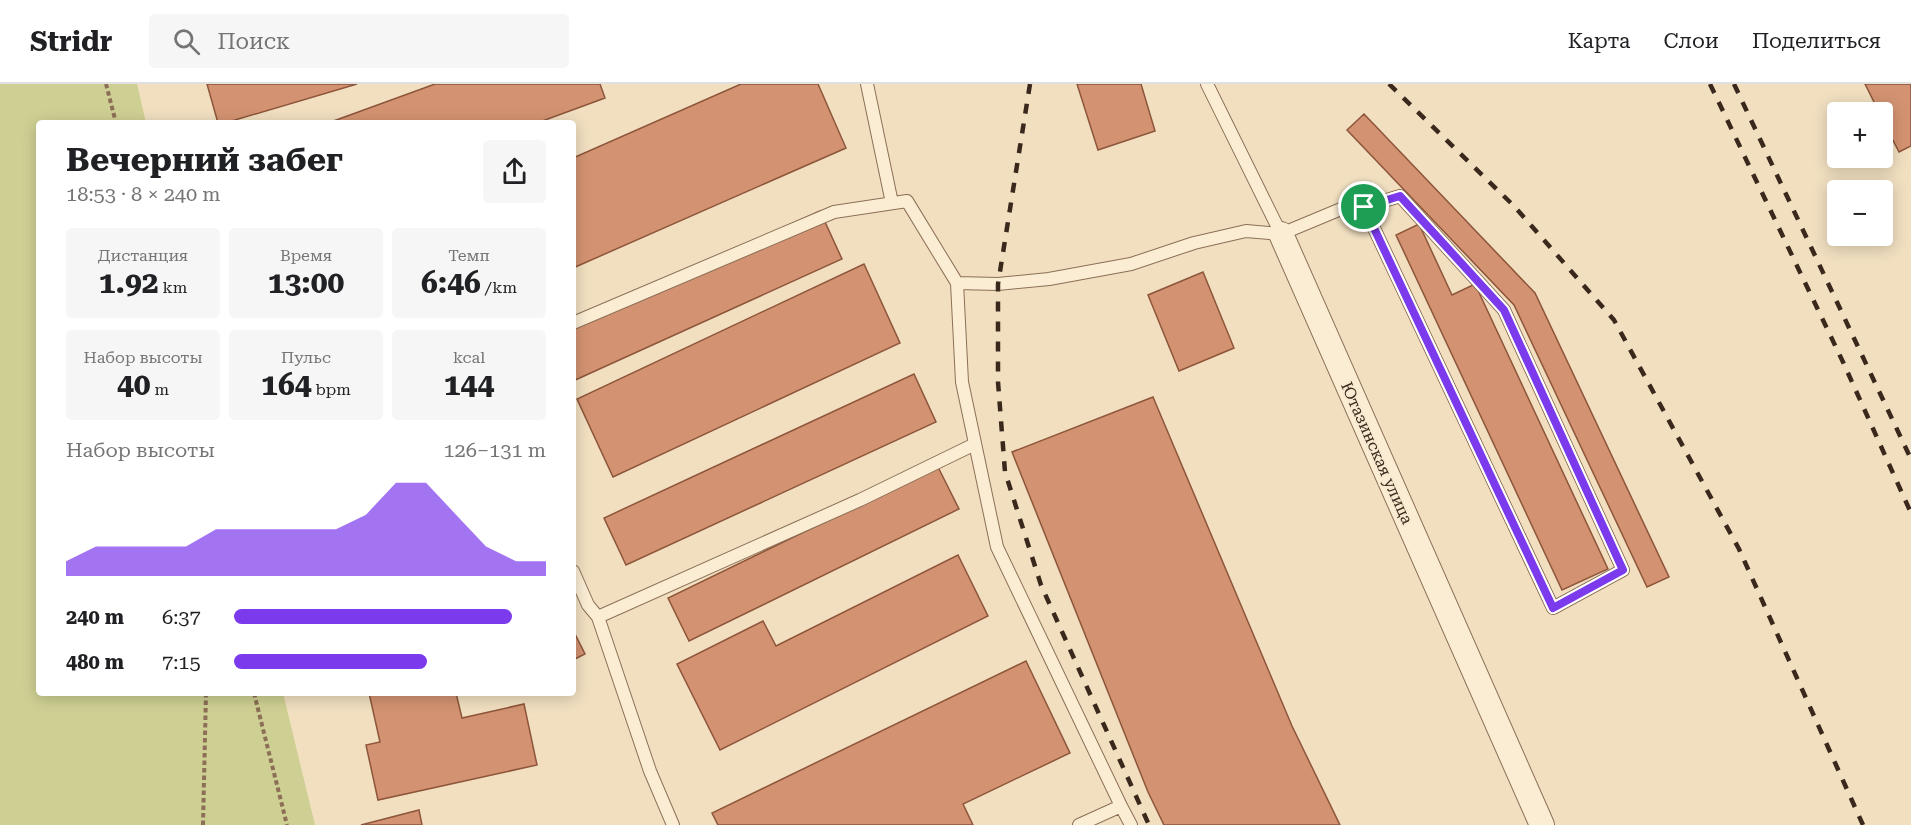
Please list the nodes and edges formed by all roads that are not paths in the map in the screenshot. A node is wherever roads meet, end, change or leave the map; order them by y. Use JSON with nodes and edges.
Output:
{"nodes":[{"id":1,"x":867,"y":84,"type":"edge"},
{"id":2,"x":1207,"y":84,"type":"edge"},
{"id":3,"x":892,"y":203,"type":"junction"},
{"id":4,"x":1364,"y":207,"type":"junction"},
{"id":5,"x":1281,"y":234,"type":"junction"},
{"id":6,"x":957,"y":283,"type":"junction"},
{"id":7,"x":576,"y":322,"type":"edge"},
{"id":8,"x":975,"y":444,"type":"junction"},
{"id":9,"x":576,"y":578,"type":"edge"},
{"id":10,"x":598,"y":617,"type":"junction"},
{"id":11,"x":1121,"y":806,"type":"junction"},
{"id":12,"x":673,"y":825,"type":"edge"},
{"id":13,"x":1079,"y":825,"type":"edge"},
{"id":14,"x":1131,"y":825,"type":"edge"},
{"id":15,"x":1542,"y":825,"type":"edge"}],
"edges":[{"from":1,"to":3,"type":"lane"},
{"from":2,"to":5,"type":"lane","name":"Ютазинская улица"},
{"from":3,"to":6,"type":"lane"},
{"from":3,"to":7,"type":"lane"},
{"from":4,"to":4,"type":"lane"},
{"from":4,"to":5,"type":"lane"},
{"from":5,"to":6,"type":"lane"},
{"from":5,"to":15,"type":"street","name":"Ютазинская улица"},
{"from":6,"to":8,"type":"lane"},
{"from":8,"to":10,"type":"lane"},
{"from":8,"to":11,"type":"lane"},
{"from":9,"to":10,"type":"lane"},
{"from":10,"to":12,"type":"lane"},
{"from":11,"to":13,"type":"lane"},
{"from":11,"to":14,"type":"lane"}]}
